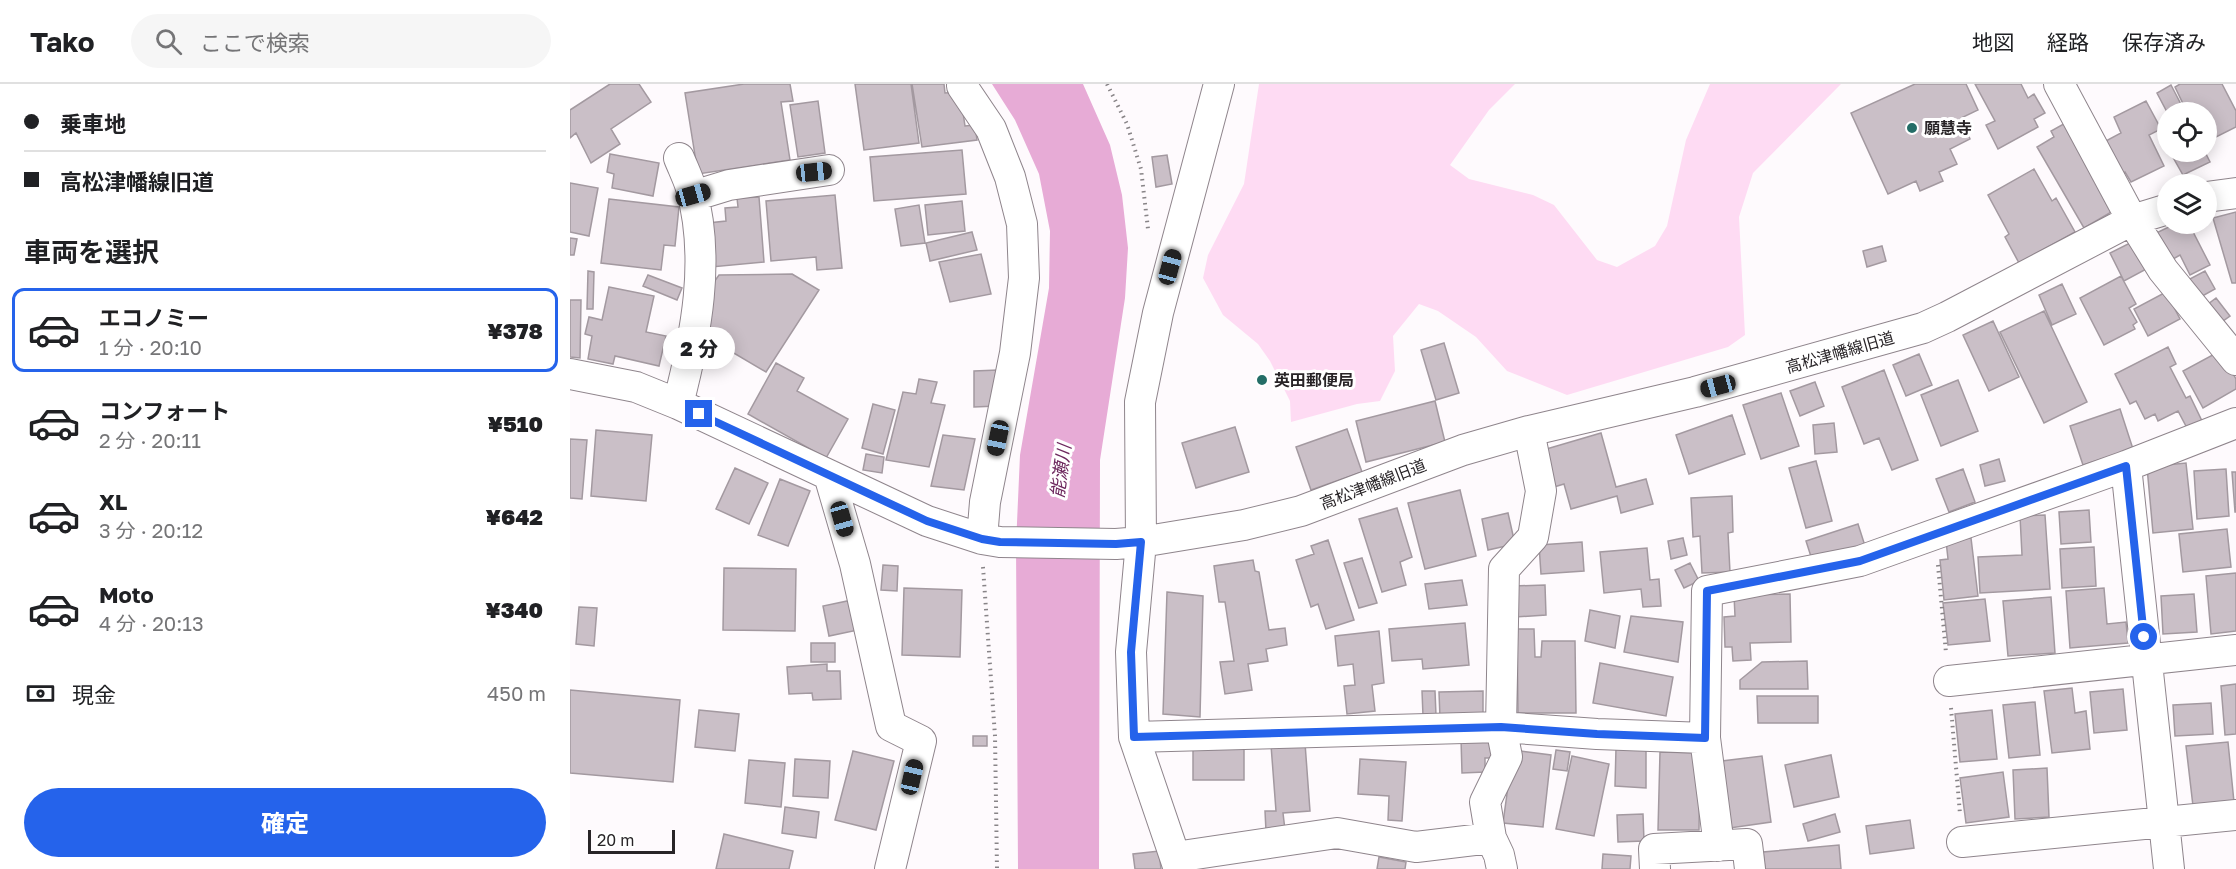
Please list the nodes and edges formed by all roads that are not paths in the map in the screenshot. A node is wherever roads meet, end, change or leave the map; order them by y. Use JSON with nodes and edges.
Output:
{"nodes":[{"id":1,"x":1219,"y":84,"type":"edge"},
{"id":2,"x":2059,"y":84,"type":"edge"},
{"id":3,"x":962,"y":86,"type":"dead end"},
{"id":4,"x":679,"y":158,"type":"dead end"},
{"id":5,"x":829,"y":170,"type":"dead end"},
{"id":6,"x":2236,"y":193,"type":"edge"},
{"id":7,"x":693,"y":195,"type":"junction"},
{"id":8,"x":2217,"y":196,"type":"edge"},
{"id":9,"x":2157,"y":212,"type":"edge"},
{"id":10,"x":2132,"y":220,"type":"junction"},
{"id":11,"x":2236,"y":360,"type":"edge"},
{"id":12,"x":570,"y":374,"type":"edge"},
{"id":13,"x":678,"y":404,"type":"junction"},
{"id":14,"x":2236,"y":423,"type":"edge"},
{"id":15,"x":1529,"y":431,"type":"junction"},
{"id":16,"x":2126,"y":466,"type":"junction"},
{"id":17,"x":829,"y":475,"type":"junction"},
{"id":18,"x":991,"y":540,"type":"junction"},
{"id":19,"x":1128,"y":543,"type":"junction"},
{"id":20,"x":2236,"y":650,"type":"edge"},
{"id":21,"x":2147,"y":659,"type":"junction"},
{"id":22,"x":1949,"y":681,"type":"dead end"},
{"id":23,"x":1501,"y":727,"type":"junction"},
{"id":24,"x":1134,"y":737,"type":"junction"},
{"id":25,"x":1705,"y":738,"type":"junction"},
{"id":26,"x":2236,"y":815,"type":"edge"},
{"id":27,"x":2164,"y":823,"type":"junction"},
{"id":28,"x":1491,"y":838,"type":"junction"},
{"id":29,"x":1962,"y":842,"type":"dead end"},
{"id":30,"x":1719,"y":846,"type":"junction"},
{"id":31,"x":1177,"y":863,"type":"edge"},
{"id":32,"x":890,"y":869,"type":"edge"},
{"id":33,"x":1502,"y":869,"type":"edge"},
{"id":34,"x":1655,"y":869,"type":"edge"},
{"id":35,"x":1750,"y":869,"type":"edge"},
{"id":36,"x":2169,"y":869,"type":"edge"}],
"edges":[{"from":1,"to":19,"type":"street"},
{"from":2,"to":10,"type":"street"},
{"from":3,"to":18,"type":"street"},
{"from":4,"to":7,"type":"street"},
{"from":5,"to":7,"type":"street"},
{"from":6,"to":8,"type":"street"},
{"from":7,"to":13,"type":"street"},
{"from":9,"to":10,"type":"street","name":"高松津幡線旧道"},
{"from":10,"to":11,"type":"street"},
{"from":10,"to":15,"type":"street","name":"高松津幡線旧道"},
{"from":12,"to":13,"type":"street","name":"高松津幡線旧道"},
{"from":13,"to":17,"type":"street","name":"高松津幡線旧道"},
{"from":14,"to":16,"type":"street"},
{"from":15,"to":19,"type":"street","name":"高松津幡線旧道"},
{"from":15,"to":23,"type":"street"},
{"from":16,"to":21,"type":"street"},
{"from":16,"to":25,"type":"street"},
{"from":17,"to":18,"type":"street","name":"高松津幡線旧道"},
{"from":17,"to":32,"type":"street"},
{"from":18,"to":19,"type":"street","name":"高松津幡線旧道"},
{"from":19,"to":24,"type":"street"},
{"from":20,"to":21,"type":"street"},
{"from":21,"to":22,"type":"street"},
{"from":21,"to":27,"type":"street"},
{"from":23,"to":24,"type":"street"},
{"from":23,"to":25,"type":"street"},
{"from":23,"to":28,"type":"street"},
{"from":24,"to":31,"type":"street"},
{"from":25,"to":30,"type":"street"},
{"from":26,"to":27,"type":"street"},
{"from":27,"to":29,"type":"street"},
{"from":27,"to":36,"type":"street"},
{"from":28,"to":31,"type":"street"},
{"from":28,"to":33,"type":"street"},
{"from":30,"to":34,"type":"street"},
{"from":30,"to":35,"type":"street"}]}
